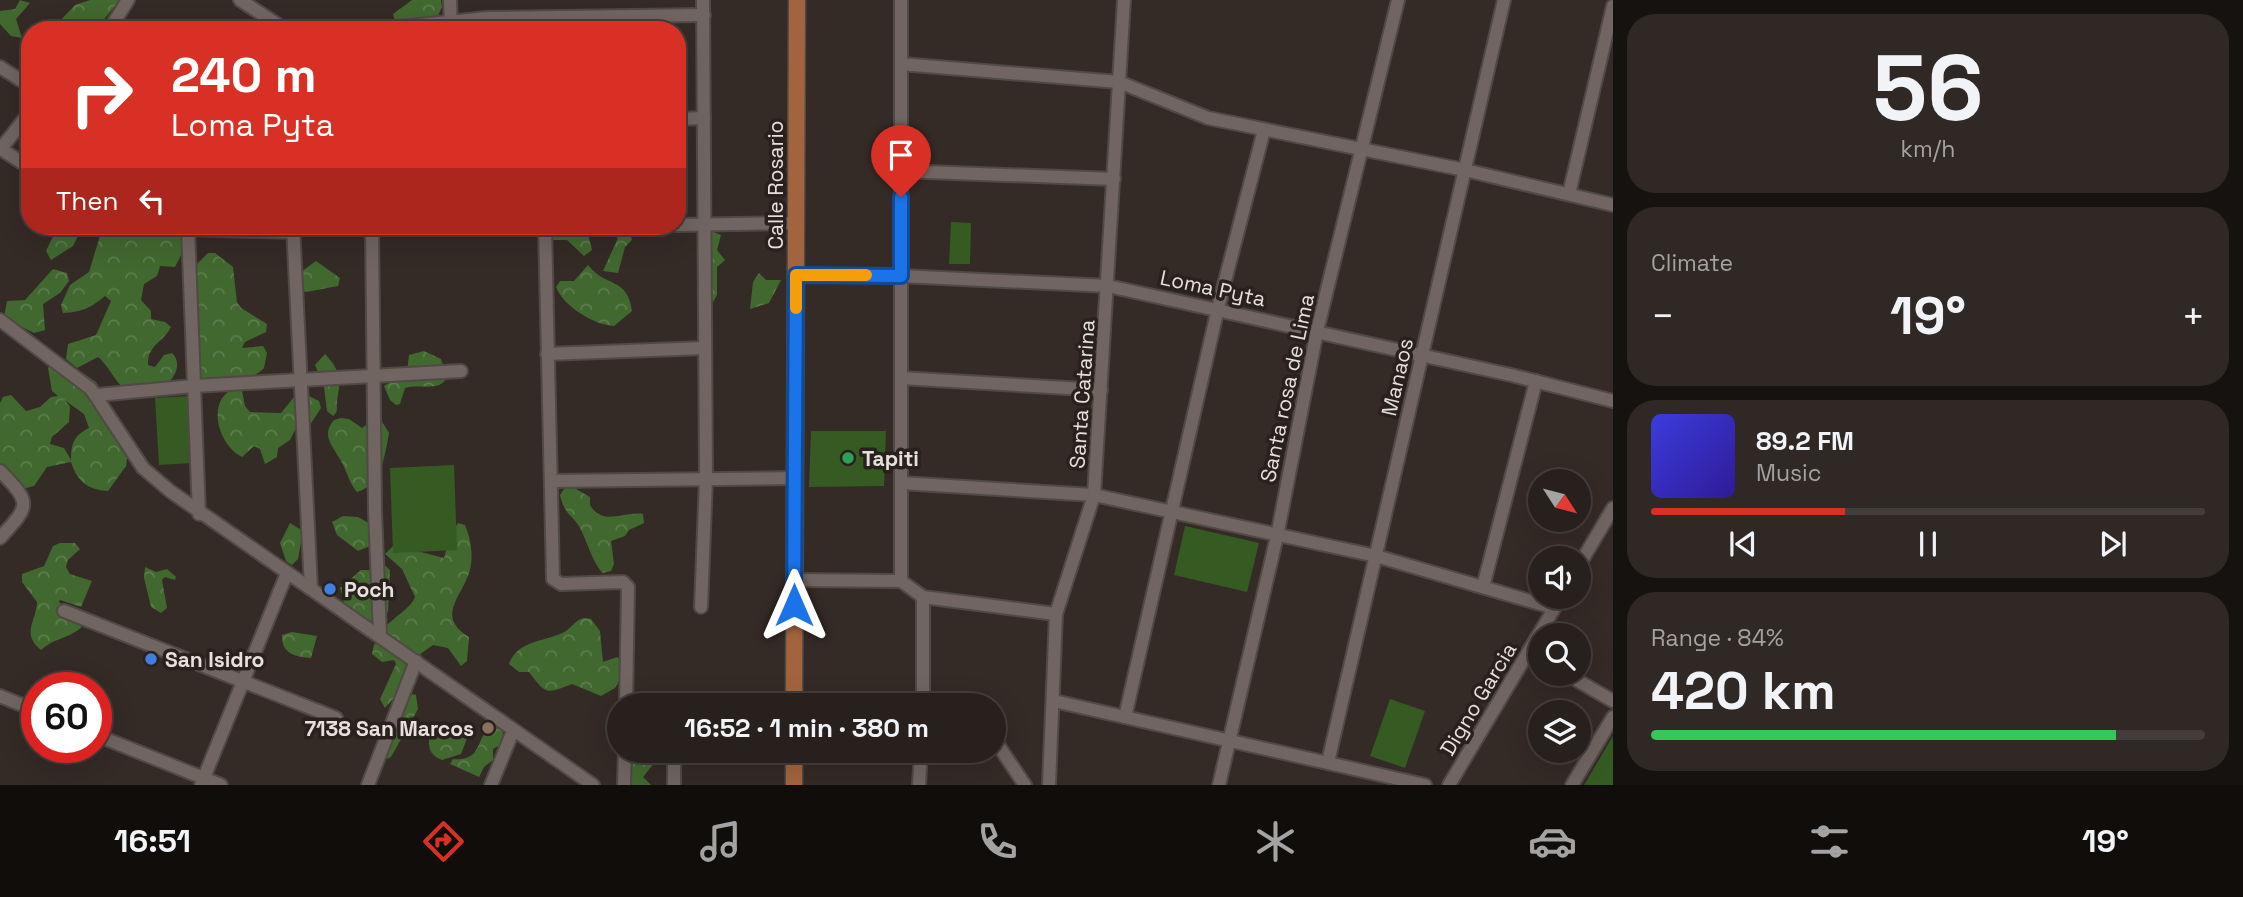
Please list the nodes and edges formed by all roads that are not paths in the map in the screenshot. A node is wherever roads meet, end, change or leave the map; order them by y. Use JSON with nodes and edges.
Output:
{"nodes":[{"id":1,"x":128,"y":0,"type":"edge"},
{"id":2,"x":240,"y":0,"type":"edge"},
{"id":3,"x":450,"y":0,"type":"edge"},
{"id":4,"x":703,"y":0,"type":"edge"},
{"id":5,"x":797,"y":0,"type":"edge"},
{"id":6,"x":901,"y":0,"type":"edge"},
{"id":7,"x":1124,"y":0,"type":"edge"},
{"id":8,"x":1398,"y":0,"type":"edge"},
{"id":9,"x":1504,"y":0,"type":"edge"},
{"id":10,"x":1613,"y":6,"type":"edge"},
{"id":11,"x":704,"y":15,"type":"junction"},
{"id":12,"x":114,"y":21,"type":"edge"},
{"id":13,"x":272,"y":21,"type":"edge"},
{"id":14,"x":451,"y":21,"type":"edge"},
{"id":15,"x":474,"y":21,"type":"edge"},
{"id":16,"x":901,"y":64,"type":"junction"},
{"id":17,"x":0,"y":67,"type":"edge"},
{"id":18,"x":21,"y":80,"type":"edge"},
{"id":19,"x":1119,"y":82,"type":"junction"},
{"id":20,"x":686,"y":118,"type":"edge"},
{"id":21,"x":704,"y":118,"type":"junction"},
{"id":22,"x":21,"y":123,"type":"edge"},
{"id":23,"x":1264,"y":130,"type":"junction"},
{"id":24,"x":1359,"y":149,"type":"junction"},
{"id":25,"x":0,"y":150,"type":"edge"},
{"id":26,"x":21,"y":163,"type":"edge"},
{"id":27,"x":1465,"y":170,"type":"junction"},
{"id":28,"x":901,"y":171,"type":"junction"},
{"id":29,"x":1114,"y":179,"type":"junction"},
{"id":30,"x":1569,"y":194,"type":"junction"},
{"id":31,"x":1613,"y":205,"type":"edge"},
{"id":32,"x":796,"y":223,"type":"junction"},
{"id":33,"x":686,"y":225,"type":"edge"},
{"id":34,"x":705,"y":225,"type":"junction"},
{"id":35,"x":184,"y":235,"type":"edge"},
{"id":36,"x":294,"y":235,"type":"edge"},
{"id":37,"x":372,"y":235,"type":"edge"},
{"id":38,"x":545,"y":235,"type":"edge"},
{"id":39,"x":796,"y":275,"type":"junction"},
{"id":40,"x":901,"y":276,"type":"junction"},
{"id":41,"x":1108,"y":286,"type":"junction"},
{"id":42,"x":1218,"y":308,"type":"junction"},
{"id":43,"x":0,"y":320,"type":"edge"},
{"id":44,"x":1317,"y":331,"type":"junction"},
{"id":45,"x":705,"y":348,"type":"junction"},
{"id":46,"x":547,"y":354,"type":"junction"},
{"id":47,"x":1422,"y":354,"type":"junction"},
{"id":48,"x":461,"y":371,"type":"dead end"},
{"id":49,"x":376,"y":376,"type":"junction"},
{"id":50,"x":901,"y":379,"type":"junction"},
{"id":51,"x":301,"y":380,"type":"junction"},
{"id":52,"x":1535,"y":381,"type":"junction"},
{"id":53,"x":194,"y":386,"type":"junction"},
{"id":54,"x":1101,"y":390,"type":"junction"},
{"id":55,"x":97,"y":395,"type":"junction"},
{"id":56,"x":1613,"y":401,"type":"edge"},
{"id":57,"x":0,"y":471,"type":"edge"},
{"id":58,"x":795,"y":478,"type":"junction"},
{"id":59,"x":706,"y":479,"type":"junction"},
{"id":60,"x":551,"y":481,"type":"junction"},
{"id":61,"x":901,"y":483,"type":"junction"},
{"id":62,"x":1094,"y":495,"type":"junction"},
{"id":63,"x":1613,"y":508,"type":"edge"},
{"id":64,"x":199,"y":514,"type":"junction"},
{"id":65,"x":1170,"y":514,"type":"junction"},
{"id":66,"x":1277,"y":536,"type":"junction"},
{"id":67,"x":0,"y":538,"type":"edge"},
{"id":68,"x":1590,"y":546,"type":"edge"},
{"id":69,"x":1376,"y":556,"type":"junction"},
{"id":70,"x":287,"y":573,"type":"junction"},
{"id":71,"x":794,"y":580,"type":"junction"},
{"id":72,"x":901,"y":581,"type":"junction"},
{"id":73,"x":1483,"y":587,"type":"junction"},
{"id":74,"x":310,"y":588,"type":"junction"},
{"id":75,"x":1528,"y":596,"type":"edge"},
{"id":76,"x":923,"y":597,"type":"junction"},
{"id":77,"x":701,"y":607,"type":"dead end"},
{"id":78,"x":64,"y":611,"type":"dead end"},
{"id":79,"x":1056,"y":614,"type":"junction"},
{"id":80,"x":380,"y":635,"type":"junction"},
{"id":81,"x":416,"y":660,"type":"junction"},
{"id":82,"x":1528,"y":663,"type":"edge"},
{"id":83,"x":242,"y":680,"type":"junction"},
{"id":84,"x":1587,"y":686,"type":"edge"},
{"id":85,"x":626,"y":693,"type":"edge"},
{"id":86,"x":794,"y":693,"type":"edge"},
{"id":87,"x":923,"y":693,"type":"edge"},
{"id":88,"x":0,"y":696,"type":"edge"},
{"id":89,"x":1054,"y":701,"type":"junction"},
{"id":90,"x":1613,"y":701,"type":"edge"},
{"id":91,"x":21,"y":705,"type":"edge"},
{"id":92,"x":1613,"y":717,"type":"edge"},
{"id":93,"x":336,"y":718,"type":"dead end"},
{"id":94,"x":1125,"y":718,"type":"junction"},
{"id":95,"x":513,"y":730,"type":"junction"},
{"id":96,"x":1228,"y":741,"type":"junction"},
{"id":97,"x":112,"y":742,"type":"edge"},
{"id":98,"x":1006,"y":757,"type":"edge"},
{"id":99,"x":1328,"y":762,"type":"junction"},
{"id":100,"x":625,"y":763,"type":"edge"},
{"id":101,"x":674,"y":763,"type":"edge"},
{"id":102,"x":794,"y":763,"type":"edge"},
{"id":103,"x":920,"y":763,"type":"edge"},
{"id":104,"x":202,"y":782,"type":"edge"},
{"id":105,"x":221,"y":785,"type":"edge"},
{"id":106,"x":368,"y":785,"type":"edge"},
{"id":107,"x":491,"y":785,"type":"edge"},
{"id":108,"x":593,"y":785,"type":"edge"},
{"id":109,"x":624,"y":785,"type":"edge"},
{"id":110,"x":674,"y":785,"type":"edge"},
{"id":111,"x":794,"y":785,"type":"edge"},
{"id":112,"x":919,"y":785,"type":"edge"},
{"id":113,"x":1025,"y":785,"type":"edge"},
{"id":114,"x":1049,"y":785,"type":"edge"},
{"id":115,"x":1219,"y":785,"type":"edge"},
{"id":116,"x":1425,"y":785,"type":"edge"},
{"id":117,"x":1449,"y":785,"type":"edge"},
{"id":118,"x":1572,"y":785,"type":"edge"}],
"edges":[{"from":1,"to":12,"type":"street"},
{"from":2,"to":13,"type":"street"},
{"from":3,"to":14,"type":"street"},
{"from":4,"to":11,"type":"street"},
{"from":5,"to":32,"type":"main road","name":"Calle Rosario"},
{"from":6,"to":16,"type":"street"},
{"from":7,"to":19,"type":"street","name":"Santa Catarina"},
{"from":8,"to":24,"type":"street","name":"Santa rosa de Lima"},
{"from":9,"to":27,"type":"street","name":"Manaos"},
{"from":10,"to":30,"type":"street"},
{"from":11,"to":15,"type":"street"},
{"from":11,"to":21,"type":"street"},
{"from":16,"to":19,"type":"street"},
{"from":16,"to":28,"type":"street"},
{"from":17,"to":18,"type":"street"},
{"from":19,"to":23,"type":"street"},
{"from":19,"to":29,"type":"street","name":"Santa Catarina"},
{"from":20,"to":21,"type":"street"},
{"from":21,"to":34,"type":"street"},
{"from":22,"to":25,"type":"street"},
{"from":23,"to":24,"type":"street"},
{"from":23,"to":42,"type":"street"},
{"from":24,"to":27,"type":"street"},
{"from":24,"to":44,"type":"street","name":"Santa rosa de Lima"},
{"from":25,"to":26,"type":"street"},
{"from":27,"to":30,"type":"street"},
{"from":27,"to":47,"type":"street","name":"Manaos"},
{"from":28,"to":29,"type":"street"},
{"from":28,"to":40,"type":"street"},
{"from":29,"to":41,"type":"street","name":"Santa Catarina"},
{"from":30,"to":31,"type":"street"},
{"from":32,"to":34,"type":"street"},
{"from":32,"to":39,"type":"main road","name":"Calle Rosario"},
{"from":33,"to":34,"type":"street"},
{"from":34,"to":45,"type":"street"},
{"from":35,"to":53,"type":"street"},
{"from":36,"to":51,"type":"street"},
{"from":37,"to":49,"type":"street"},
{"from":38,"to":46,"type":"street"},
{"from":39,"to":40,"type":"street","name":"Loma Pyta"},
{"from":39,"to":58,"type":"main road","name":"Calle Rosario"},
{"from":40,"to":41,"type":"street","name":"Loma Pyta"},
{"from":40,"to":50,"type":"street"},
{"from":41,"to":42,"type":"street","name":"Loma Pyta"},
{"from":41,"to":54,"type":"street","name":"Santa Catarina"},
{"from":42,"to":44,"type":"street","name":"Loma Pyta"},
{"from":42,"to":65,"type":"street"},
{"from":43,"to":55,"type":"street"},
{"from":44,"to":47,"type":"street","name":"Loma Pyta"},
{"from":44,"to":66,"type":"street","name":"Santa rosa de Lima"},
{"from":45,"to":46,"type":"street"},
{"from":45,"to":59,"type":"street"},
{"from":46,"to":60,"type":"street"},
{"from":47,"to":52,"type":"street","name":"Loma Pyta"},
{"from":47,"to":69,"type":"street","name":"Manaos"},
{"from":48,"to":49,"type":"street"},
{"from":49,"to":51,"type":"street"},
{"from":49,"to":80,"type":"street"},
{"from":50,"to":54,"type":"street"},
{"from":50,"to":61,"type":"street"},
{"from":51,"to":53,"type":"street"},
{"from":51,"to":74,"type":"street"},
{"from":52,"to":56,"type":"street","name":"Loma Pyta"},
{"from":52,"to":73,"type":"street"},
{"from":53,"to":55,"type":"street"},
{"from":53,"to":64,"type":"street"},
{"from":54,"to":62,"type":"street","name":"Santa Catarina"},
{"from":55,"to":64,"type":"street"},
{"from":57,"to":67,"type":"street"},
{"from":58,"to":59,"type":"street"},
{"from":58,"to":71,"type":"main road","name":"Calle Rosario"},
{"from":59,"to":60,"type":"street"},
{"from":59,"to":77,"type":"street"},
{"from":60,"to":85,"type":"street"},
{"from":61,"to":62,"type":"street"},
{"from":61,"to":72,"type":"street"},
{"from":62,"to":65,"type":"street"},
{"from":62,"to":79,"type":"street","name":"Santa Catarina"},
{"from":63,"to":68,"type":"street"},
{"from":64,"to":70,"type":"street"},
{"from":65,"to":66,"type":"street"},
{"from":65,"to":94,"type":"street"},
{"from":66,"to":69,"type":"street"},
{"from":66,"to":96,"type":"street","name":"Santa rosa de Lima"},
{"from":69,"to":73,"type":"street"},
{"from":69,"to":99,"type":"street","name":"Manaos"},
{"from":70,"to":74,"type":"street"},
{"from":70,"to":83,"type":"street"},
{"from":71,"to":72,"type":"street"},
{"from":71,"to":86,"type":"main road","name":"Calle Rosario"},
{"from":72,"to":76,"type":"street"},
{"from":73,"to":75,"type":"street"},
{"from":74,"to":80,"type":"street"},
{"from":76,"to":79,"type":"street"},
{"from":76,"to":87,"type":"street"},
{"from":78,"to":83,"type":"street"},
{"from":79,"to":89,"type":"street","name":"Santa Catarina"},
{"from":80,"to":81,"type":"street"},
{"from":81,"to":95,"type":"street"},
{"from":81,"to":106,"type":"street"},
{"from":82,"to":117,"type":"street","name":"Digno Garcia"},
{"from":83,"to":93,"type":"street"},
{"from":83,"to":104,"type":"street"},
{"from":84,"to":90,"type":"street"},
{"from":88,"to":91,"type":"street"},
{"from":89,"to":94,"type":"street"},
{"from":89,"to":114,"type":"street","name":"Santa Catarina"},
{"from":92,"to":118,"type":"street"},
{"from":94,"to":96,"type":"street"},
{"from":95,"to":107,"type":"street"},
{"from":95,"to":108,"type":"street"},
{"from":96,"to":99,"type":"street"},
{"from":96,"to":115,"type":"street","name":"Santa rosa de Lima"},
{"from":97,"to":104,"type":"street"},
{"from":98,"to":113,"type":"street"},
{"from":99,"to":116,"type":"street"},
{"from":100,"to":109,"type":"street"},
{"from":101,"to":110,"type":"street"},
{"from":102,"to":111,"type":"main road"},
{"from":103,"to":112,"type":"street"},
{"from":104,"to":105,"type":"street"}]}
